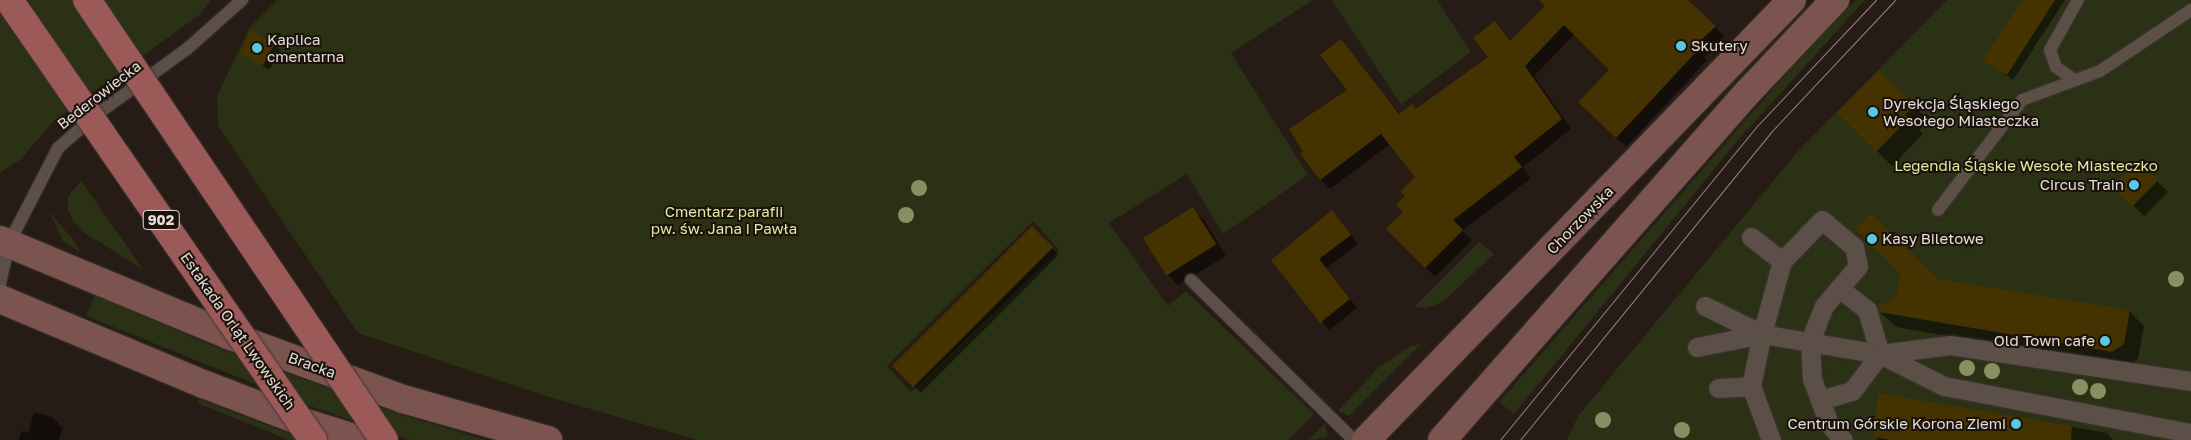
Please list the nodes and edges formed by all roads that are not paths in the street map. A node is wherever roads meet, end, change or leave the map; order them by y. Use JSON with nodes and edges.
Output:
{"nodes":[{"id":1,"x":9,"y":0,"type":"edge"},
{"id":2,"x":87,"y":0,"type":"edge"},
{"id":3,"x":242,"y":0,"type":"edge"},
{"id":4,"x":1792,"y":0,"type":"edge"},
{"id":5,"x":1835,"y":0,"type":"edge"},
{"id":6,"x":2078,"y":0,"type":"edge"},
{"id":7,"x":2191,"y":10,"type":"edge"},
{"id":8,"x":2073,"y":79,"type":"junction"},
{"id":9,"x":1938,"y":210,"type":"dead end"},
{"id":10,"x":1751,"y":237,"type":"dead end"},
{"id":11,"x":5,"y":241,"type":"edge"},
{"id":12,"x":1782,"y":261,"type":"junction"},
{"id":13,"x":1191,"y":280,"type":"dead end"},
{"id":14,"x":0,"y":284,"type":"edge"},
{"id":15,"x":1839,"y":288,"type":"junction"},
{"id":16,"x":0,"y":299,"type":"edge"},
{"id":17,"x":1705,"y":306,"type":"dead end"},
{"id":18,"x":1762,"y":334,"type":"junction"},
{"id":19,"x":1810,"y":341,"type":"junction"},
{"id":20,"x":1697,"y":347,"type":"dead end"},
{"id":21,"x":1880,"y":354,"type":"junction"},
{"id":22,"x":2191,"y":381,"type":"edge"},
{"id":23,"x":1751,"y":386,"type":"junction"},
{"id":24,"x":1718,"y":388,"type":"dead end"},
{"id":25,"x":1820,"y":400,"type":"junction"},
{"id":26,"x":2191,"y":432,"type":"edge"},
{"id":27,"x":313,"y":440,"type":"edge"},
{"id":28,"x":360,"y":440,"type":"edge"},
{"id":29,"x":384,"y":440,"type":"edge"},
{"id":30,"x":548,"y":440,"type":"edge"},
{"id":31,"x":1354,"y":440,"type":"edge"},
{"id":32,"x":1366,"y":440,"type":"edge"},
{"id":33,"x":1442,"y":440,"type":"edge"},
{"id":34,"x":1771,"y":440,"type":"edge"},
{"id":35,"x":1843,"y":440,"type":"edge"}],
"edges":[{"from":1,"to":27,"type":"main road","name":"Estakada Orląt Lwowskich","number":"902","bridge":true},
{"from":2,"to":29,"type":"main road","bridge":true},
{"from":3,"to":11,"type":"lane","name":"Bederowiecka"},
{"from":4,"to":32,"type":"main road","name":"Chorzowska"},
{"from":5,"to":33,"type":"main road"},
{"from":6,"to":8,"type":"lane"},
{"from":7,"to":8,"type":"lane"},
{"from":8,"to":9,"type":"lane"},
{"from":10,"to":12,"type":"street"},
{"from":11,"to":14,"type":"lane","name":"Bederowiecka"},
{"from":11,"to":30,"type":"main road","name":"Bracka"},
{"from":12,"to":15,"type":"street"},
{"from":12,"to":18,"type":"street"},
{"from":13,"to":31,"type":"lane"},
{"from":15,"to":19,"type":"street"},
{"from":15,"to":21,"type":"street"},
{"from":16,"to":28,"type":"main road"},
{"from":17,"to":18,"type":"street"},
{"from":18,"to":19,"type":"street"},
{"from":18,"to":20,"type":"street"},
{"from":18,"to":23,"type":"street"},
{"from":19,"to":21,"type":"street"},
{"from":19,"to":25,"type":"street"},
{"from":21,"to":22,"type":"street"},
{"from":21,"to":25,"type":"street"},
{"from":21,"to":26,"type":"street"},
{"from":23,"to":24,"type":"street"},
{"from":23,"to":34,"type":"street"},
{"from":25,"to":35,"type":"street"}]}
